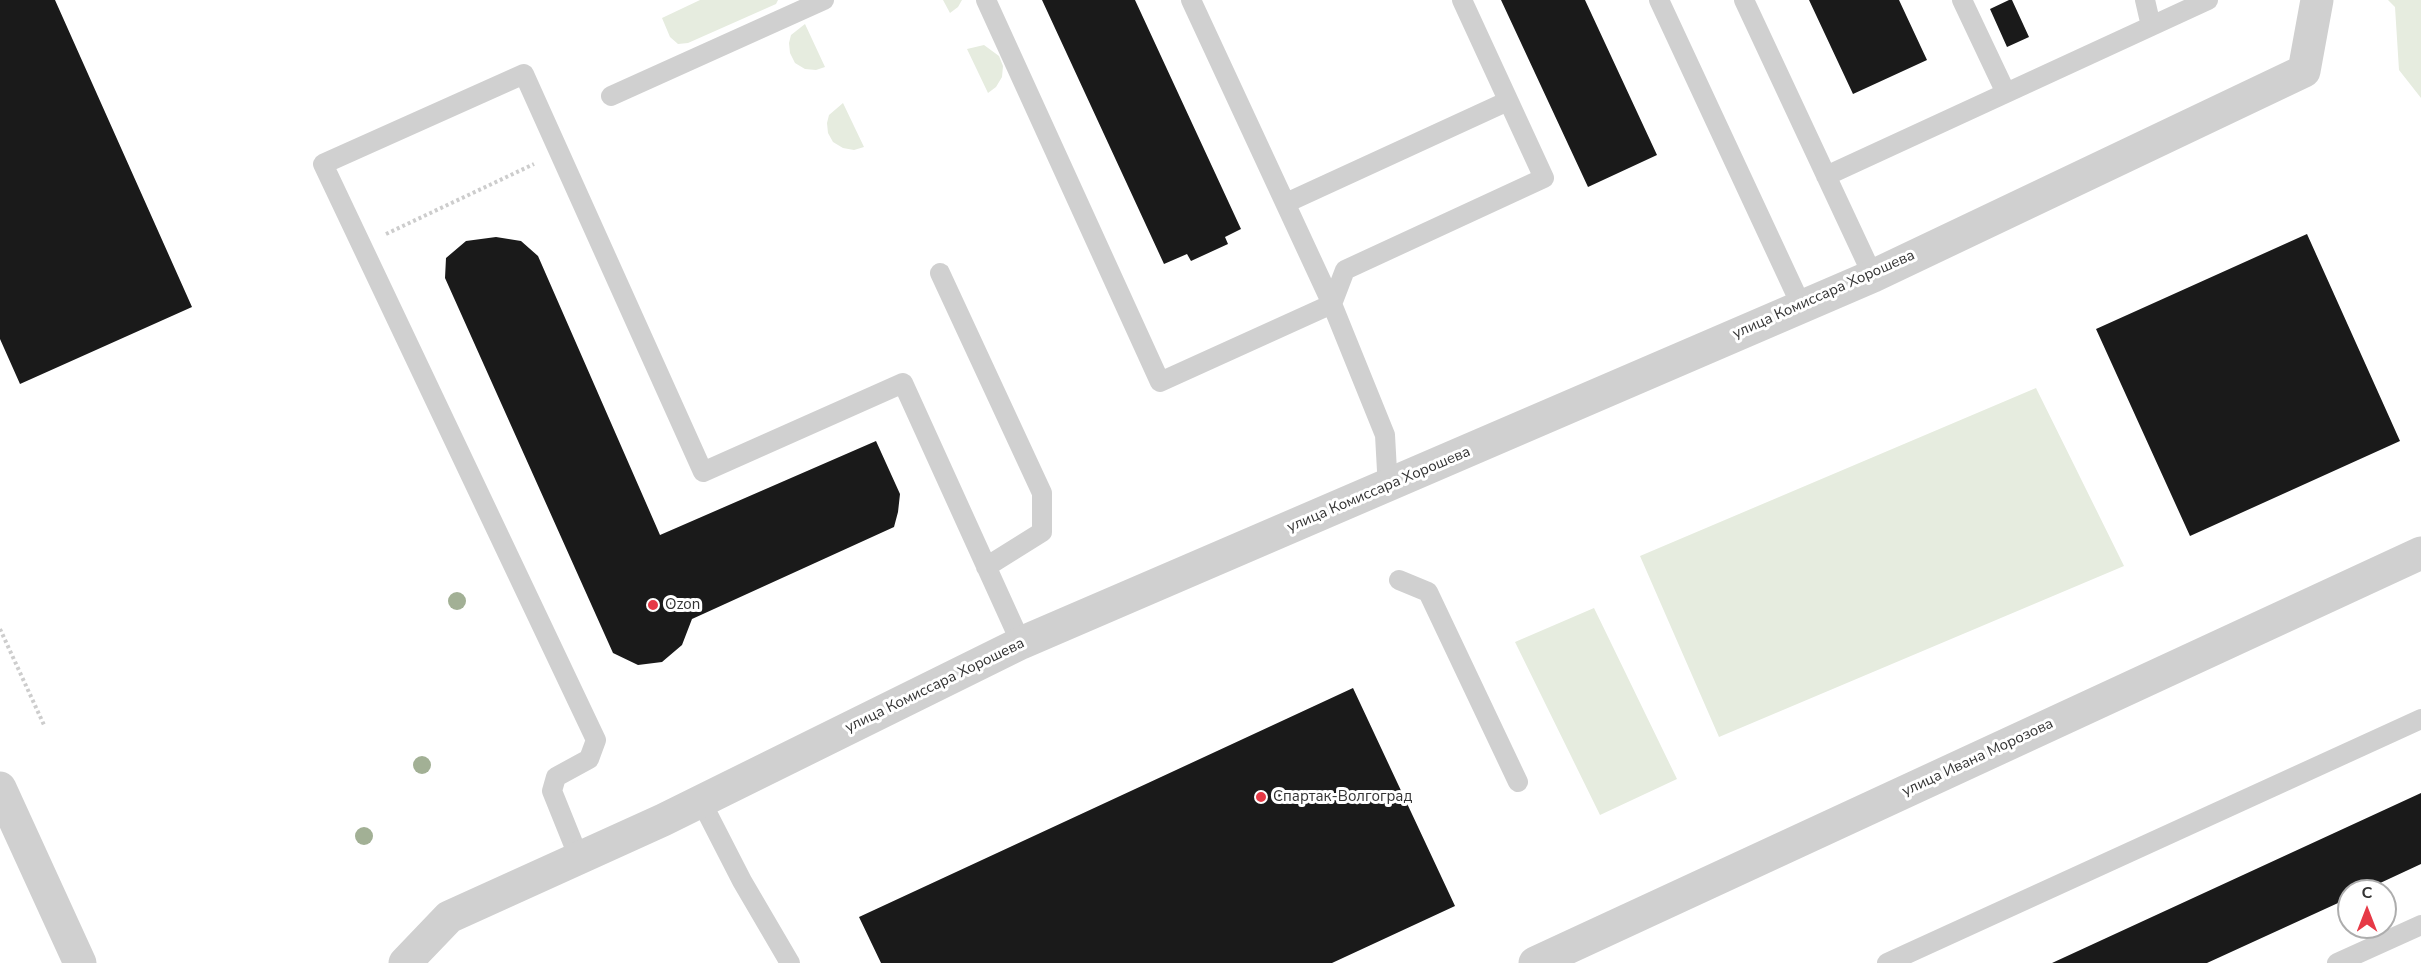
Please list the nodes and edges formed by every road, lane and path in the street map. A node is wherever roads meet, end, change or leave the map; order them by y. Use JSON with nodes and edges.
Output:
{"nodes":[{"id":1,"x":824,"y":0,"type":"edge"},
{"id":2,"x":986,"y":0,"type":"edge"},
{"id":3,"x":1191,"y":0,"type":"edge"},
{"id":4,"x":1461,"y":0,"type":"edge"},
{"id":5,"x":1659,"y":0,"type":"edge"},
{"id":6,"x":1744,"y":0,"type":"edge"},
{"id":7,"x":1962,"y":0,"type":"edge"},
{"id":8,"x":2145,"y":0,"type":"edge"},
{"id":9,"x":2208,"y":0,"type":"edge"},
{"id":10,"x":2317,"y":0,"type":"edge"},
{"id":11,"x":2151,"y":26,"type":"junction"},
{"id":12,"x":2006,"y":93,"type":"junction"},
{"id":13,"x":611,"y":96,"type":"dead end"},
{"id":14,"x":1508,"y":101,"type":"junction"},
{"id":15,"x":559,"y":153,"type":"junction"},
{"id":16,"x":1826,"y":176,"type":"junction"},
{"id":17,"x":1286,"y":203,"type":"junction"},
{"id":18,"x":386,"y":234,"type":"dead end"},
{"id":19,"x":940,"y":273,"type":"dead end"},
{"id":20,"x":1872,"y":276,"type":"junction"},
{"id":21,"x":1332,"y":304,"type":"junction"},
{"id":22,"x":1801,"y":305,"type":"junction"},
{"id":23,"x":1397,"y":483,"type":"junction"},
{"id":24,"x":2421,"y":553,"type":"edge"},
{"id":25,"x":986,"y":567,"type":"junction"},
{"id":26,"x":1399,"y":580,"type":"dead end"},
{"id":27,"x":0,"y":629,"type":"edge"},
{"id":28,"x":1021,"y":643,"type":"junction"},
{"id":29,"x":2421,"y":719,"type":"edge"},
{"id":30,"x":44,"y":725,"type":"dead end"},
{"id":31,"x":1518,"y":782,"type":"dead end"},
{"id":32,"x":0,"y":788,"type":"edge"},
{"id":33,"x":701,"y":801,"type":"junction"},
{"id":34,"x":579,"y":858,"type":"junction"},
{"id":35,"x":2421,"y":925,"type":"edge"},
{"id":36,"x":80,"y":963,"type":"edge"},
{"id":37,"x":405,"y":963,"type":"edge"},
{"id":38,"x":790,"y":963,"type":"edge"},
{"id":39,"x":1535,"y":963,"type":"edge"},
{"id":40,"x":1887,"y":963,"type":"edge"},
{"id":41,"x":2337,"y":963,"type":"edge"}],
"edges":[{"from":1,"to":13,"type":"lane"},
{"from":2,"to":21,"type":"lane"},
{"from":3,"to":17,"type":"lane"},
{"from":4,"to":14,"type":"lane"},
{"from":5,"to":22,"type":"lane"},
{"from":6,"to":16,"type":"lane"},
{"from":7,"to":12,"type":"lane"},
{"from":8,"to":11,"type":"lane"},
{"from":9,"to":11,"type":"lane"},
{"from":10,"to":20,"type":"street","name":"улица Комиссара Хорошева"},
{"from":11,"to":12,"type":"lane"},
{"from":12,"to":16,"type":"lane"},
{"from":14,"to":17,"type":"lane"},
{"from":14,"to":21,"type":"lane"},
{"from":15,"to":18,"type":"path"},
{"from":15,"to":25,"type":"lane"},
{"from":15,"to":34,"type":"lane"},
{"from":16,"to":20,"type":"lane"},
{"from":17,"to":21,"type":"lane"},
{"from":19,"to":25,"type":"lane"},
{"from":20,"to":22,"type":"street","name":"улица Комиссара Хорошева"},
{"from":21,"to":23,"type":"lane"},
{"from":22,"to":23,"type":"street","name":"улица Комиссара Хорошева"},
{"from":23,"to":28,"type":"street","name":"улица Комиссара Хорошева"},
{"from":24,"to":39,"type":"street","name":"улица Ивана Морозова"},
{"from":25,"to":28,"type":"lane"},
{"from":26,"to":31,"type":"lane"},
{"from":27,"to":30,"type":"path"},
{"from":28,"to":33,"type":"street","name":"улица Комиссара Хорошева"},
{"from":29,"to":40,"type":"lane"},
{"from":32,"to":36,"type":"street"},
{"from":33,"to":34,"type":"street","name":"улица Комиссара Хорошева"},
{"from":33,"to":38,"type":"lane"},
{"from":34,"to":37,"type":"street","name":"улица Комиссара Хорошева"},
{"from":35,"to":41,"type":"lane"}]}
